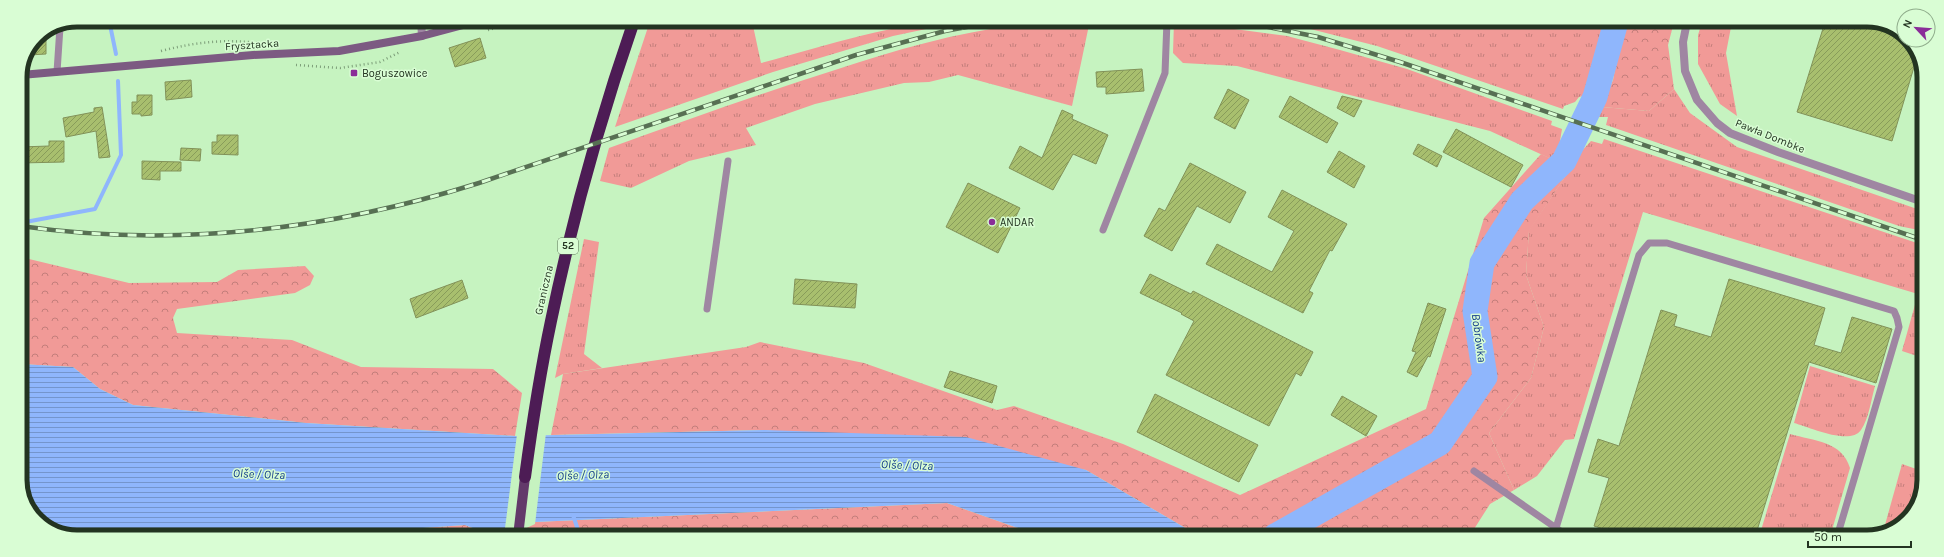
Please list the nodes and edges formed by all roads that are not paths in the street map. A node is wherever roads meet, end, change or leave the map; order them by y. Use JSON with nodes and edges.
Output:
{"nodes":[{"id":1,"x":421,"y":27,"type":"edge"},
{"id":2,"x":456,"y":27,"type":"edge"},
{"id":3,"x":632,"y":27,"type":"edge"},
{"id":4,"x":1167,"y":27,"type":"edge"},
{"id":5,"x":1686,"y":27,"type":"edge"},
{"id":6,"x":60,"y":30,"type":"edge"},
{"id":7,"x":422,"y":36,"type":"junction"},
{"id":8,"x":57,"y":72,"type":"junction"},
{"id":9,"x":27,"y":74,"type":"edge"},
{"id":10,"x":728,"y":161,"type":"dead end"},
{"id":11,"x":1917,"y":200,"type":"edge"},
{"id":12,"x":1103,"y":230,"type":"dead end"},
{"id":13,"x":706,"y":309,"type":"dead end"},
{"id":14,"x":1474,"y":471,"type":"dead end"},
{"id":15,"x":525,"y":477,"type":"joint"},
{"id":16,"x":1556,"y":528,"type":"junction"},
{"id":17,"x":519,"y":530,"type":"edge"},
{"id":18,"x":1559,"y":530,"type":"edge"},
{"id":19,"x":1839,"y":530,"type":"edge"}],
"edges":[{"from":1,"to":7,"type":"street"},
{"from":2,"to":7,"type":"street","name":"Frysztacka"},
{"from":3,"to":15,"type":"highway","name":"Graniczna","number":"52"},
{"from":4,"to":12,"type":"lane"},
{"from":5,"to":11,"type":"street","name":"Pawła Dombke"},
{"from":6,"to":8,"type":"lane"},
{"from":7,"to":8,"type":"street","name":"Frysztacka"},
{"from":8,"to":9,"type":"street","name":"Frysztacka"},
{"from":10,"to":13,"type":"lane"},
{"from":14,"to":16,"type":"lane"},
{"from":15,"to":17,"type":"main road"},
{"from":16,"to":18,"type":"lane"},
{"from":16,"to":19,"type":"lane"}]}
